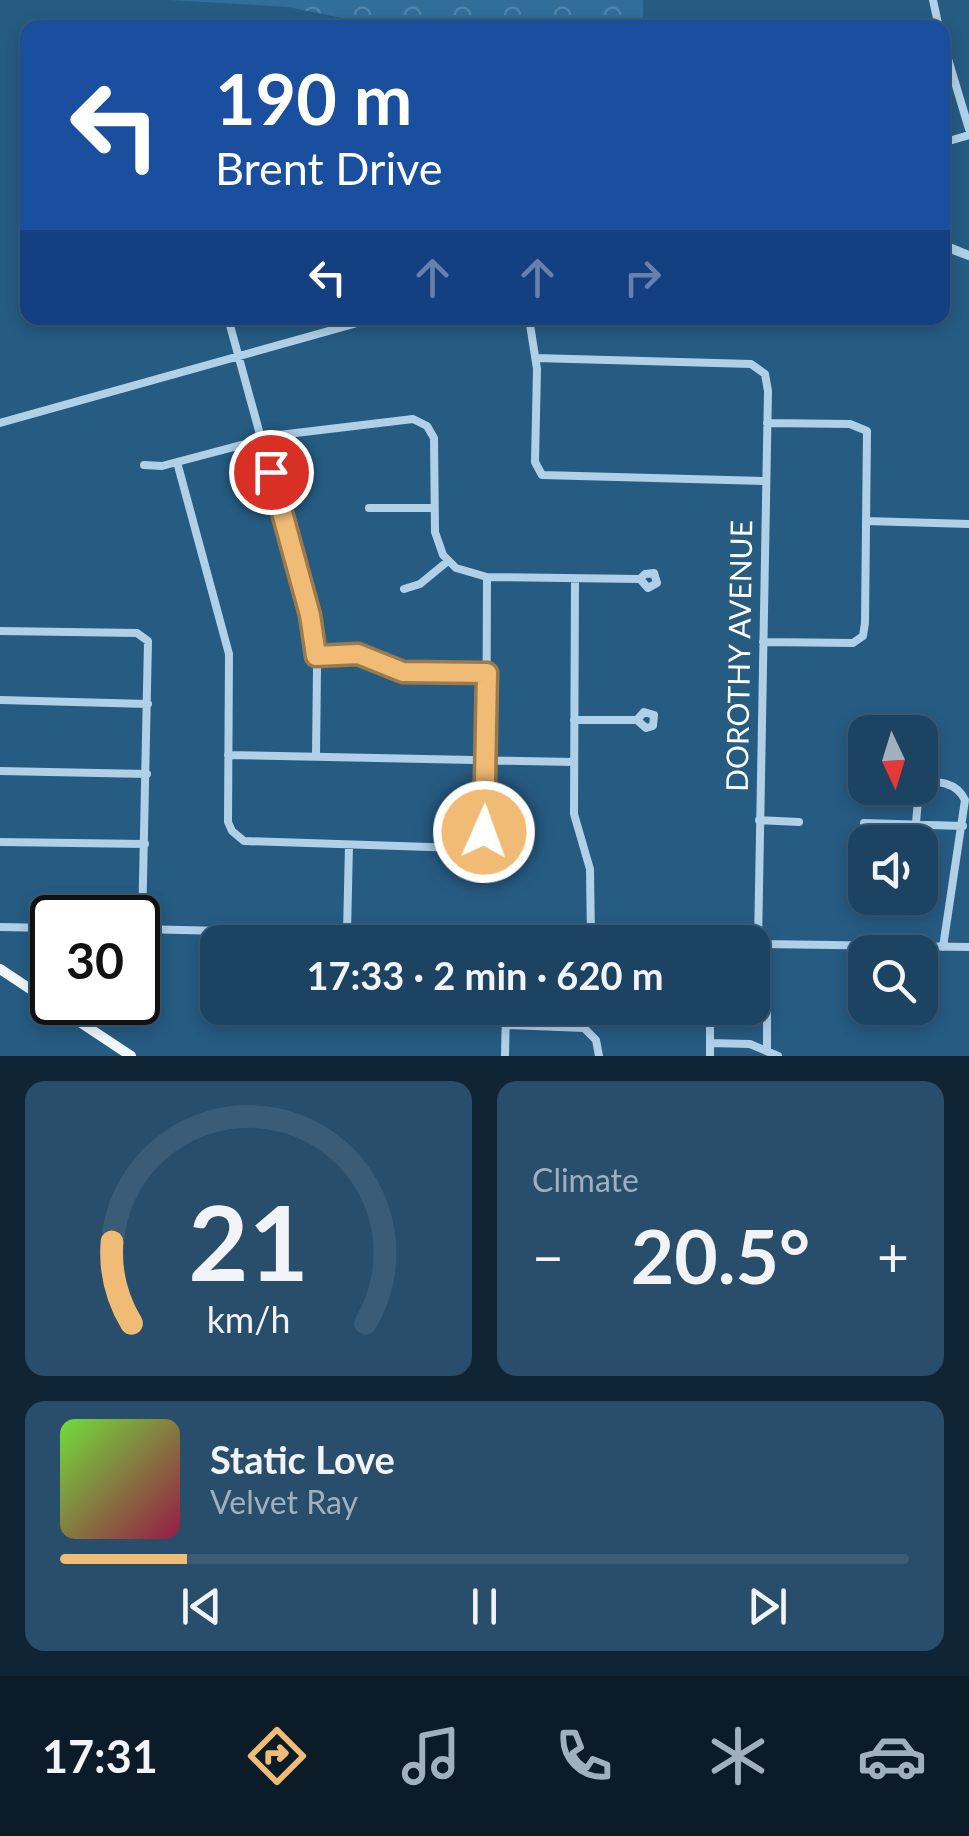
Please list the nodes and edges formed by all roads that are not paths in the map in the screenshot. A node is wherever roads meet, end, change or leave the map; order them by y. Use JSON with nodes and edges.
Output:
{"nodes":[{"id":1,"x":950,"y":76,"type":"edge"},
{"id":2,"x":969,"y":132,"type":"edge"},
{"id":3,"x":230,"y":325,"type":"edge"},
{"id":4,"x":348,"y":325,"type":"edge"},
{"id":5,"x":530,"y":325,"type":"edge"},
{"id":6,"x":238,"y":354,"type":"junction"},
{"id":7,"x":536,"y":358,"type":"junction"},
{"id":8,"x":0,"y":423,"type":"edge"},
{"id":9,"x":767,"y":423,"type":"junction"},
{"id":10,"x":262,"y":439,"type":"junction"},
{"id":11,"x":177,"y":462,"type":"junction"},
{"id":12,"x":144,"y":465,"type":"dead end"},
{"id":13,"x":766,"y":481,"type":"junction"},
{"id":14,"x":369,"y":508,"type":"dead end"},
{"id":15,"x":434,"y":508,"type":"junction"},
{"id":16,"x":866,"y":521,"type":"junction"},
{"id":17,"x":969,"y":524,"type":"edge"},
{"id":18,"x":448,"y":560,"type":"junction"},
{"id":19,"x":487,"y":578,"type":"junction"},
{"id":20,"x":575,"y":579,"type":"junction"},
{"id":21,"x":640,"y":580,"type":"dead end"},
{"id":22,"x":404,"y":589,"type":"dead end"},
{"id":23,"x":0,"y":631,"type":"edge"},
{"id":24,"x":763,"y":642,"type":"junction"},
{"id":25,"x":316,"y":656,"type":"junction"},
{"id":26,"x":487,"y":673,"type":"junction"},
{"id":27,"x":0,"y":700,"type":"edge"},
{"id":28,"x":148,"y":704,"type":"junction"},
{"id":29,"x":574,"y":720,"type":"junction"},
{"id":30,"x":637,"y":720,"type":"dead end"},
{"id":31,"x":228,"y":755,"type":"junction"},
{"id":32,"x":316,"y":756,"type":"junction"},
{"id":33,"x":486,"y":760,"type":"junction"},
{"id":34,"x":574,"y":762,"type":"junction"},
{"id":35,"x":0,"y":771,"type":"edge"},
{"id":36,"x":147,"y":774,"type":"junction"},
{"id":37,"x":938,"y":784,"type":"edge"},
{"id":38,"x":918,"y":805,"type":"edge"},
{"id":39,"x":760,"y":820,"type":"junction"},
{"id":40,"x":800,"y":822,"type":"dead end"},
{"id":41,"x":864,"y":822,"type":"dead end"},
{"id":42,"x":916,"y":823,"type":"junction"},
{"id":43,"x":963,"y":826,"type":"junction"},
{"id":44,"x":0,"y":842,"type":"edge"},
{"id":45,"x":145,"y":844,"type":"junction"},
{"id":46,"x":349,"y":845,"type":"junction"},
{"id":47,"x":142,"y":895,"type":"edge"},
{"id":48,"x":347,"y":925,"type":"edge"},
{"id":49,"x":591,"y":925,"type":"edge"},
{"id":50,"x":756,"y":925,"type":"edge"},
{"id":51,"x":0,"y":927,"type":"edge"},
{"id":52,"x":30,"y":928,"type":"edge"},
{"id":53,"x":160,"y":929,"type":"edge"},
{"id":54,"x":200,"y":930,"type":"edge"},
{"id":55,"x":770,"y":944,"type":"edge"},
{"id":56,"x":943,"y":947,"type":"junction"},
{"id":57,"x":969,"y":947,"type":"edge"},
{"id":58,"x":0,"y":969,"type":"edge"},
{"id":59,"x":770,"y":1016,"type":"edge"},
{"id":60,"x":506,"y":1025,"type":"joint"},
{"id":61,"x":710,"y":1025,"type":"edge"},
{"id":62,"x":710,"y":1043,"type":"junction"},
{"id":63,"x":773,"y":1054,"type":"edge"},
{"id":64,"x":131,"y":1056,"type":"edge"},
{"id":65,"x":505,"y":1056,"type":"edge"},
{"id":66,"x":599,"y":1056,"type":"edge"},
{"id":67,"x":710,"y":1056,"type":"edge"}],
"edges":[{"from":1,"to":2,"type":"street"},
{"from":3,"to":6,"type":"street"},
{"from":4,"to":6,"type":"street"},
{"from":5,"to":7,"type":"street"},
{"from":6,"to":8,"type":"street"},
{"from":6,"to":10,"type":"street"},
{"from":7,"to":9,"type":"street","name":"DOROTHY AVENUE"},
{"from":7,"to":13,"type":"street"},
{"from":9,"to":13,"type":"street","name":"DOROTHY AVENUE"},
{"from":9,"to":16,"type":"street"},
{"from":10,"to":11,"type":"street"},
{"from":10,"to":15,"type":"street"},
{"from":10,"to":25,"type":"street"},
{"from":11,"to":12,"type":"street"},
{"from":11,"to":31,"type":"street"},
{"from":13,"to":24,"type":"street","name":"DOROTHY AVENUE"},
{"from":14,"to":15,"type":"street"},
{"from":15,"to":18,"type":"street"},
{"from":16,"to":17,"type":"street"},
{"from":16,"to":24,"type":"street"},
{"from":18,"to":19,"type":"street"},
{"from":18,"to":22,"type":"street"},
{"from":19,"to":20,"type":"street"},
{"from":19,"to":26,"type":"street"},
{"from":20,"to":21,"type":"street"},
{"from":20,"to":29,"type":"street"},
{"from":23,"to":28,"type":"street"},
{"from":24,"to":39,"type":"street","name":"DOROTHY AVENUE"},
{"from":25,"to":26,"type":"street"},
{"from":25,"to":32,"type":"street"},
{"from":26,"to":33,"type":"street"},
{"from":27,"to":28,"type":"street"},
{"from":28,"to":36,"type":"street"},
{"from":29,"to":30,"type":"street"},
{"from":29,"to":34,"type":"street"},
{"from":31,"to":32,"type":"street"},
{"from":31,"to":46,"type":"street"},
{"from":32,"to":33,"type":"street"},
{"from":33,"to":34,"type":"street"},
{"from":33,"to":46,"type":"street"},
{"from":34,"to":49,"type":"street"},
{"from":35,"to":36,"type":"street"},
{"from":36,"to":45,"type":"street"},
{"from":37,"to":43,"type":"street"},
{"from":38,"to":42,"type":"street"},
{"from":39,"to":40,"type":"street"},
{"from":39,"to":50,"type":"street","name":"DOROTHY AVENUE"},
{"from":41,"to":42,"type":"street"},
{"from":42,"to":43,"type":"street"},
{"from":43,"to":56,"type":"street"},
{"from":44,"to":45,"type":"street"},
{"from":45,"to":47,"type":"street"},
{"from":46,"to":48,"type":"street"},
{"from":51,"to":52,"type":"street"},
{"from":53,"to":54,"type":"street"},
{"from":55,"to":56,"type":"street"},
{"from":56,"to":57,"type":"street"},
{"from":58,"to":64,"type":"main road"},
{"from":59,"to":63,"type":"street"},
{"from":60,"to":65,"type":"street"},
{"from":60,"to":66,"type":"street"},
{"from":61,"to":62,"type":"street"},
{"from":62,"to":63,"type":"street"},
{"from":62,"to":67,"type":"street"}]}
